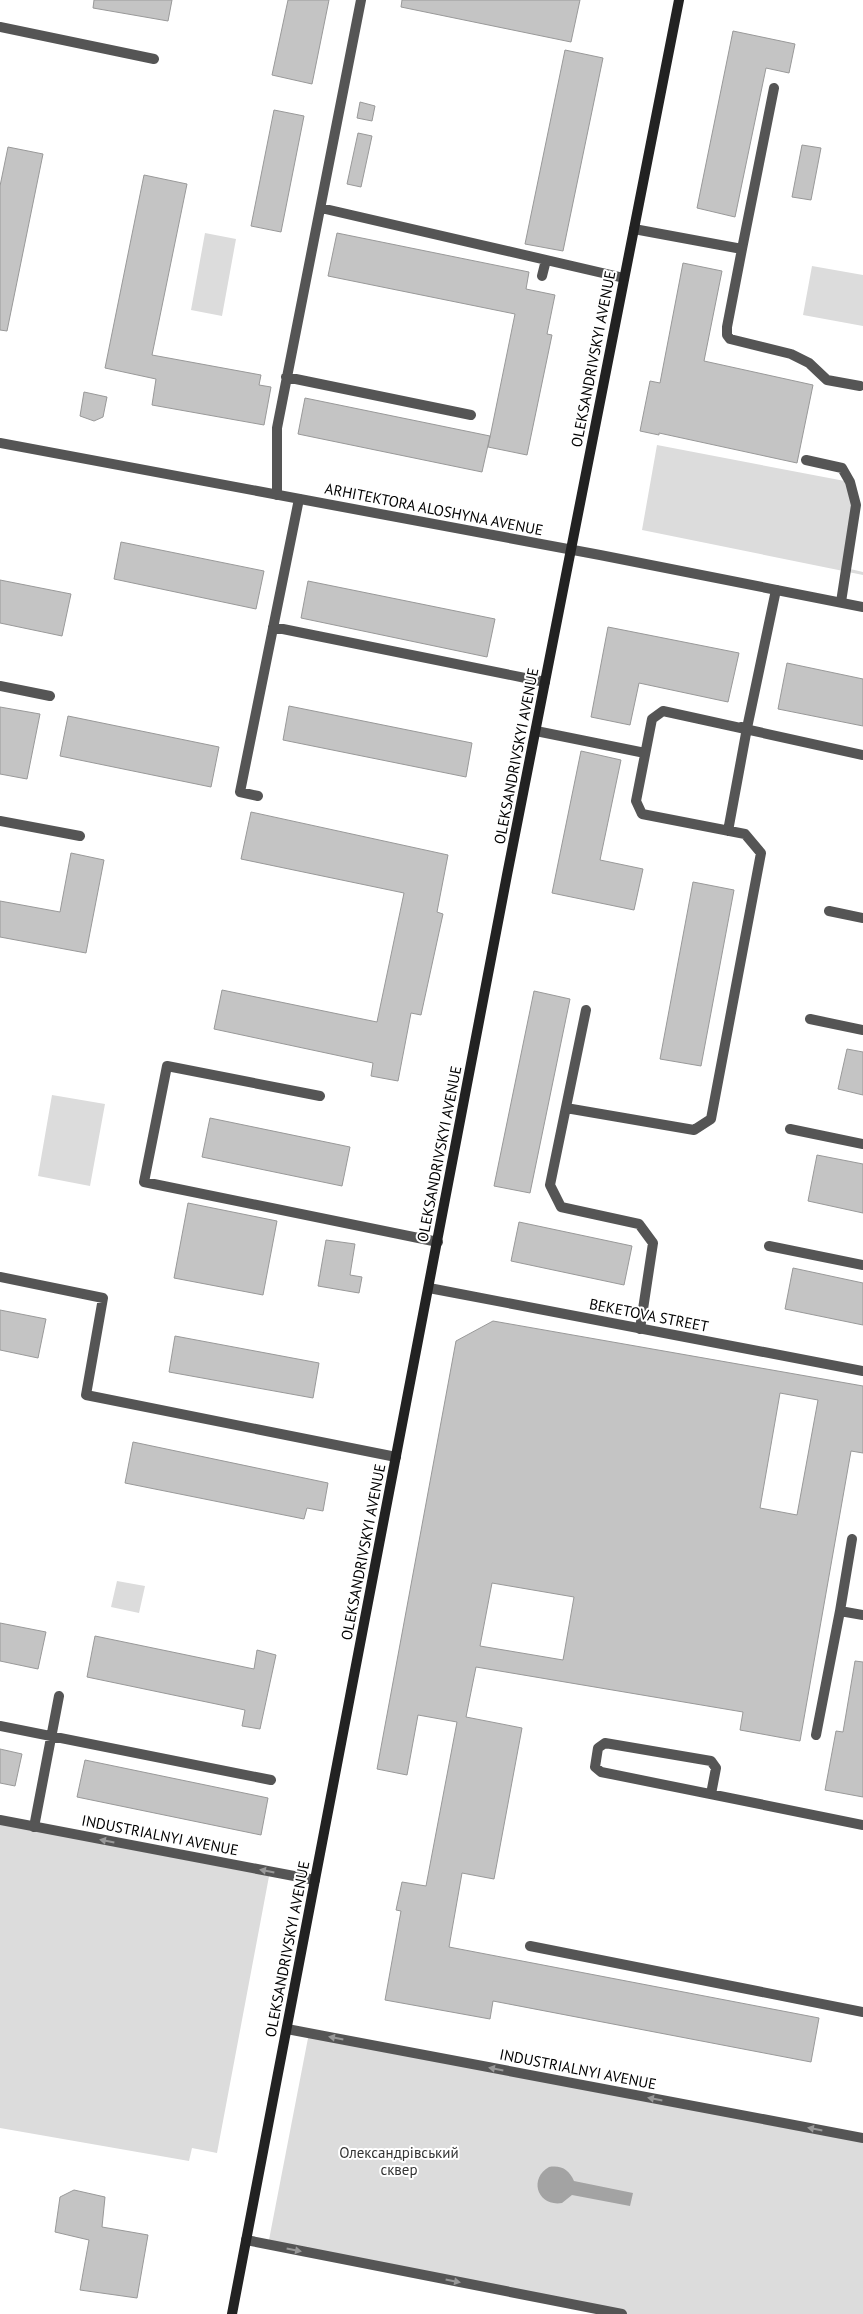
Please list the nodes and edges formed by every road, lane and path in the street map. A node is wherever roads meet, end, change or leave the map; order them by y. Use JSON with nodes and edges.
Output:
{"nodes":[{"id":1,"x":361,"y":0,"type":"edge"},
{"id":2,"x":679,"y":0,"type":"edge"},
{"id":3,"x":0,"y":27,"type":"edge"},
{"id":4,"x":154,"y":60,"type":"dead end"},
{"id":5,"x":774,"y":88,"type":"dead end"},
{"id":6,"x":321,"y":208,"type":"junction"},
{"id":7,"x":634,"y":228,"type":"junction"},
{"id":8,"x":742,"y":249,"type":"junction"},
{"id":9,"x":546,"y":260,"type":"junction"},
{"id":10,"x":542,"y":276,"type":"dead end"},
{"id":11,"x":624,"y":278,"type":"junction"},
{"id":12,"x":286,"y":377,"type":"junction"},
{"id":13,"x":860,"y":386,"type":"dead end"},
{"id":14,"x":471,"y":415,"type":"dead end"},
{"id":15,"x":0,"y":443,"type":"edge"},
{"id":16,"x":806,"y":460,"type":"dead end"},
{"id":17,"x":277,"y":495,"type":"junction"},
{"id":18,"x":299,"y":499,"type":"junction"},
{"id":19,"x":571,"y":550,"type":"junction"},
{"id":20,"x":776,"y":590,"type":"junction"},
{"id":21,"x":841,"y":602,"type":"junction"},
{"id":22,"x":863,"y":607,"type":"edge"},
{"id":23,"x":273,"y":627,"type":"junction"},
{"id":24,"x":546,"y":682,"type":"junction"},
{"id":25,"x":0,"y":686,"type":"edge"},
{"id":26,"x":50,"y":696,"type":"dead end"},
{"id":27,"x":747,"y":728,"type":"junction"},
{"id":28,"x":536,"y":732,"type":"junction"},
{"id":29,"x":645,"y":754,"type":"junction"},
{"id":30,"x":863,"y":756,"type":"edge"},
{"id":31,"x":258,"y":796,"type":"dead end"},
{"id":32,"x":0,"y":821,"type":"edge"},
{"id":33,"x":728,"y":831,"type":"junction"},
{"id":34,"x":80,"y":836,"type":"dead end"},
{"id":35,"x":829,"y":911,"type":"dead end"},
{"id":36,"x":863,"y":918,"type":"edge"},
{"id":37,"x":586,"y":1010,"type":"dead end"},
{"id":38,"x":810,"y":1019,"type":"dead end"},
{"id":39,"x":863,"y":1030,"type":"edge"},
{"id":40,"x":320,"y":1096,"type":"dead end"},
{"id":41,"x":566,"y":1108,"type":"junction"},
{"id":42,"x":790,"y":1129,"type":"dead end"},
{"id":43,"x":863,"y":1144,"type":"edge"},
{"id":44,"x":438,"y":1242,"type":"junction"},
{"id":45,"x":769,"y":1246,"type":"dead end"},
{"id":46,"x":863,"y":1266,"type":"edge"},
{"id":47,"x":0,"y":1277,"type":"edge"},
{"id":48,"x":429,"y":1288,"type":"junction"},
{"id":49,"x":640,"y":1328,"type":"junction"},
{"id":50,"x":863,"y":1371,"type":"edge"},
{"id":51,"x":396,"y":1457,"type":"junction"},
{"id":52,"x":852,"y":1539,"type":"dead end"},
{"id":53,"x":840,"y":1611,"type":"junction"},
{"id":54,"x":863,"y":1615,"type":"edge"},
{"id":55,"x":59,"y":1696,"type":"dead end"},
{"id":56,"x":0,"y":1726,"type":"edge"},
{"id":57,"x":51,"y":1736,"type":"junction"},
{"id":58,"x":816,"y":1736,"type":"dead end"},
{"id":59,"x":271,"y":1780,"type":"dead end"},
{"id":60,"x":711,"y":1794,"type":"junction"},
{"id":61,"x":0,"y":1820,"type":"edge"},
{"id":62,"x":863,"y":1825,"type":"edge"},
{"id":63,"x":34,"y":1827,"type":"junction"},
{"id":64,"x":315,"y":1880,"type":"junction"},
{"id":65,"x":530,"y":1946,"type":"dead end"},
{"id":66,"x":863,"y":2012,"type":"edge"},
{"id":67,"x":287,"y":2029,"type":"junction"},
{"id":68,"x":863,"y":2138,"type":"edge"},
{"id":69,"x":246,"y":2240,"type":"junction"},
{"id":70,"x":232,"y":2314,"type":"edge"},
{"id":71,"x":622,"y":2314,"type":"edge"}],
"edges":[{"from":1,"to":6,"type":"street"},
{"from":2,"to":7,"type":"main road","name":"OLEKSANDRIVSKYI AVENUE"},
{"from":3,"to":4,"type":"street"},
{"from":5,"to":8,"type":"street"},
{"from":6,"to":9,"type":"street"},
{"from":6,"to":12,"type":"street"},
{"from":7,"to":8,"type":"street"},
{"from":7,"to":11,"type":"main road","name":"OLEKSANDRIVSKYI AVENUE"},
{"from":8,"to":13,"type":"street"},
{"from":9,"to":10,"type":"street"},
{"from":9,"to":11,"type":"street"},
{"from":11,"to":19,"type":"main road","name":"OLEKSANDRIVSKYI AVENUE"},
{"from":12,"to":14,"type":"street"},
{"from":12,"to":17,"type":"street"},
{"from":15,"to":17,"type":"street","name":"ARHITEKTORA ALOSHYNA AVENUE"},
{"from":16,"to":21,"type":"street"},
{"from":17,"to":18,"type":"street","name":"ARHITEKTORA ALOSHYNA AVENUE"},
{"from":18,"to":19,"type":"street","name":"ARHITEKTORA ALOSHYNA AVENUE"},
{"from":18,"to":23,"type":"street"},
{"from":19,"to":20,"type":"street","name":"ARHITEKTORA ALOSHYNA AVENUE"},
{"from":19,"to":24,"type":"main road","name":"OLEKSANDRIVSKYI AVENUE"},
{"from":20,"to":21,"type":"street","name":"ARHITEKTORA ALOSHYNA AVENUE"},
{"from":20,"to":27,"type":"street"},
{"from":21,"to":22,"type":"street","name":"ARHITEKTORA ALOSHYNA AVENUE"},
{"from":23,"to":24,"type":"street"},
{"from":23,"to":31,"type":"street"},
{"from":24,"to":28,"type":"main road","name":"OLEKSANDRIVSKYI AVENUE"},
{"from":25,"to":26,"type":"street"},
{"from":27,"to":29,"type":"street"},
{"from":27,"to":30,"type":"street"},
{"from":27,"to":33,"type":"street"},
{"from":28,"to":29,"type":"street"},
{"from":28,"to":44,"type":"main road","name":"OLEKSANDRIVSKYI AVENUE"},
{"from":29,"to":33,"type":"street"},
{"from":32,"to":34,"type":"street"},
{"from":33,"to":41,"type":"street"},
{"from":35,"to":36,"type":"street"},
{"from":37,"to":41,"type":"street"},
{"from":38,"to":39,"type":"street"},
{"from":40,"to":44,"type":"street"},
{"from":41,"to":49,"type":"street"},
{"from":42,"to":43,"type":"street"},
{"from":44,"to":48,"type":"main road","name":"OLEKSANDRIVSKYI AVENUE"},
{"from":45,"to":46,"type":"street"},
{"from":47,"to":51,"type":"street"},
{"from":48,"to":49,"type":"street","name":"BEKETOVA STREET"},
{"from":48,"to":51,"type":"main road","name":"OLEKSANDRIVSKYI AVENUE"},
{"from":49,"to":50,"type":"street","name":"BEKETOVA STREET"},
{"from":51,"to":64,"type":"main road","name":"OLEKSANDRIVSKYI AVENUE"},
{"from":52,"to":53,"type":"street"},
{"from":53,"to":54,"type":"street"},
{"from":53,"to":58,"type":"street"},
{"from":55,"to":57,"type":"street"},
{"from":56,"to":57,"type":"street"},
{"from":57,"to":59,"type":"street"},
{"from":57,"to":63,"type":"street"},
{"from":60,"to":60,"type":"street"},
{"from":60,"to":62,"type":"street"},
{"from":61,"to":63,"type":"street","name":"INDUSTRIALNYI AVENUE"},
{"from":64,"to":63,"type":"street","name":"INDUSTRIALNYI AVENUE","one_way":true},
{"from":64,"to":67,"type":"main road","name":"OLEKSANDRIVSKYI AVENUE"},
{"from":65,"to":66,"type":"street"},
{"from":68,"to":67,"type":"street","name":"INDUSTRIALNYI AVENUE","one_way":true},
{"from":67,"to":69,"type":"main road","name":"OLEKSANDRIVSKYI AVENUE"},
{"from":69,"to":70,"type":"main road","name":"OLEKSANDRIVSKYI AVENUE"},
{"from":69,"to":71,"type":"street","one_way":true}]}
